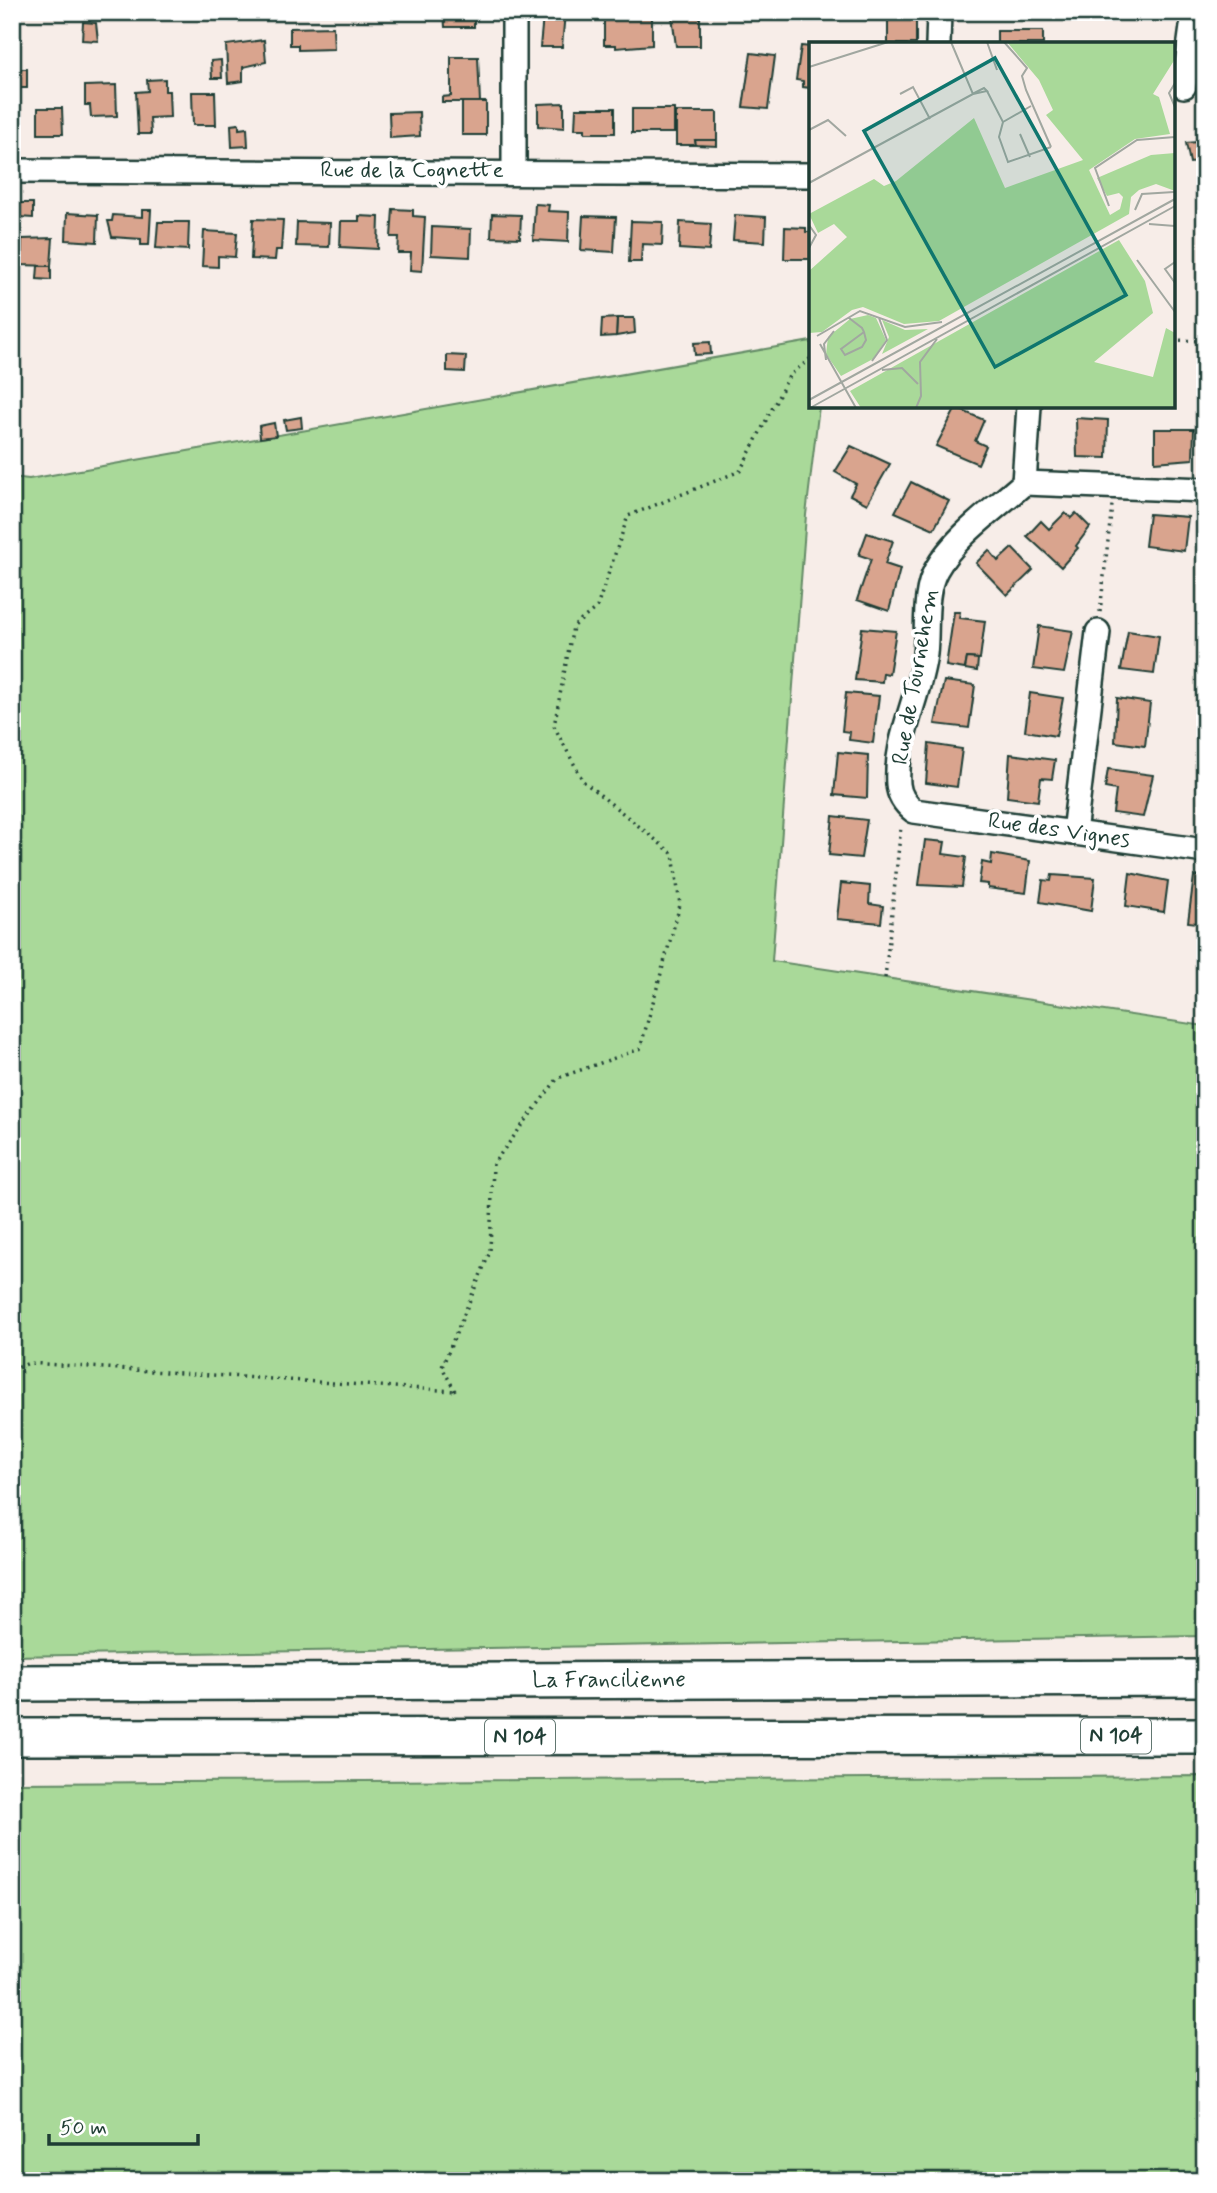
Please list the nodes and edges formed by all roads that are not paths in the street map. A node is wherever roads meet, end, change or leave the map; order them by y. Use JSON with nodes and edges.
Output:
{"nodes":[{"id":1,"x":514,"y":12,"type":"edge"},
{"id":2,"x":939,"y":12,"type":"edge"},
{"id":3,"x":1194,"y":12,"type":"edge"},
{"id":4,"x":938,"y":42,"type":"edge"},
{"id":5,"x":1184,"y":86,"type":"dead end"},
{"id":6,"x":12,"y":171,"type":"edge"},
{"id":7,"x":514,"y":172,"type":"junction"},
{"id":8,"x":809,"y":174,"type":"edge"},
{"id":9,"x":1029,"y":408,"type":"edge"},
{"id":10,"x":1024,"y":483,"type":"junction"},
{"id":11,"x":1205,"y":491,"type":"edge"},
{"id":12,"x":1098,"y":632,"type":"road end"},
{"id":13,"x":909,"y":807,"type":"joint"},
{"id":14,"x":1074,"y":833,"type":"junction"},
{"id":15,"x":1205,"y":851,"type":"edge"},
{"id":16,"x":1205,"y":1678,"type":"edge"},
{"id":17,"x":12,"y":1683,"type":"edge"},
{"id":18,"x":1205,"y":1736,"type":"edge"},
{"id":19,"x":12,"y":1737,"type":"edge"}],
"edges":[{"from":1,"to":7,"type":"street"},
{"from":2,"to":4,"type":"street"},
{"from":3,"to":5,"type":"street"},
{"from":6,"to":7,"type":"street","name":"Rue de la Cognette"},
{"from":7,"to":8,"type":"street","name":"Rue de la Cognette"},
{"from":9,"to":10,"type":"street"},
{"from":10,"to":11,"type":"street"},
{"from":10,"to":13,"type":"street","name":"Rue de Tournehem"},
{"from":12,"to":14,"type":"street"},
{"from":13,"to":14,"type":"street","name":"Rue des Vignes"},
{"from":14,"to":15,"type":"street","name":"Rue des Vignes"},
{"from":16,"to":17,"type":"highway","name":"La Francilienne"},
{"from":18,"to":19,"type":"highway","number":"N 104"}]}
